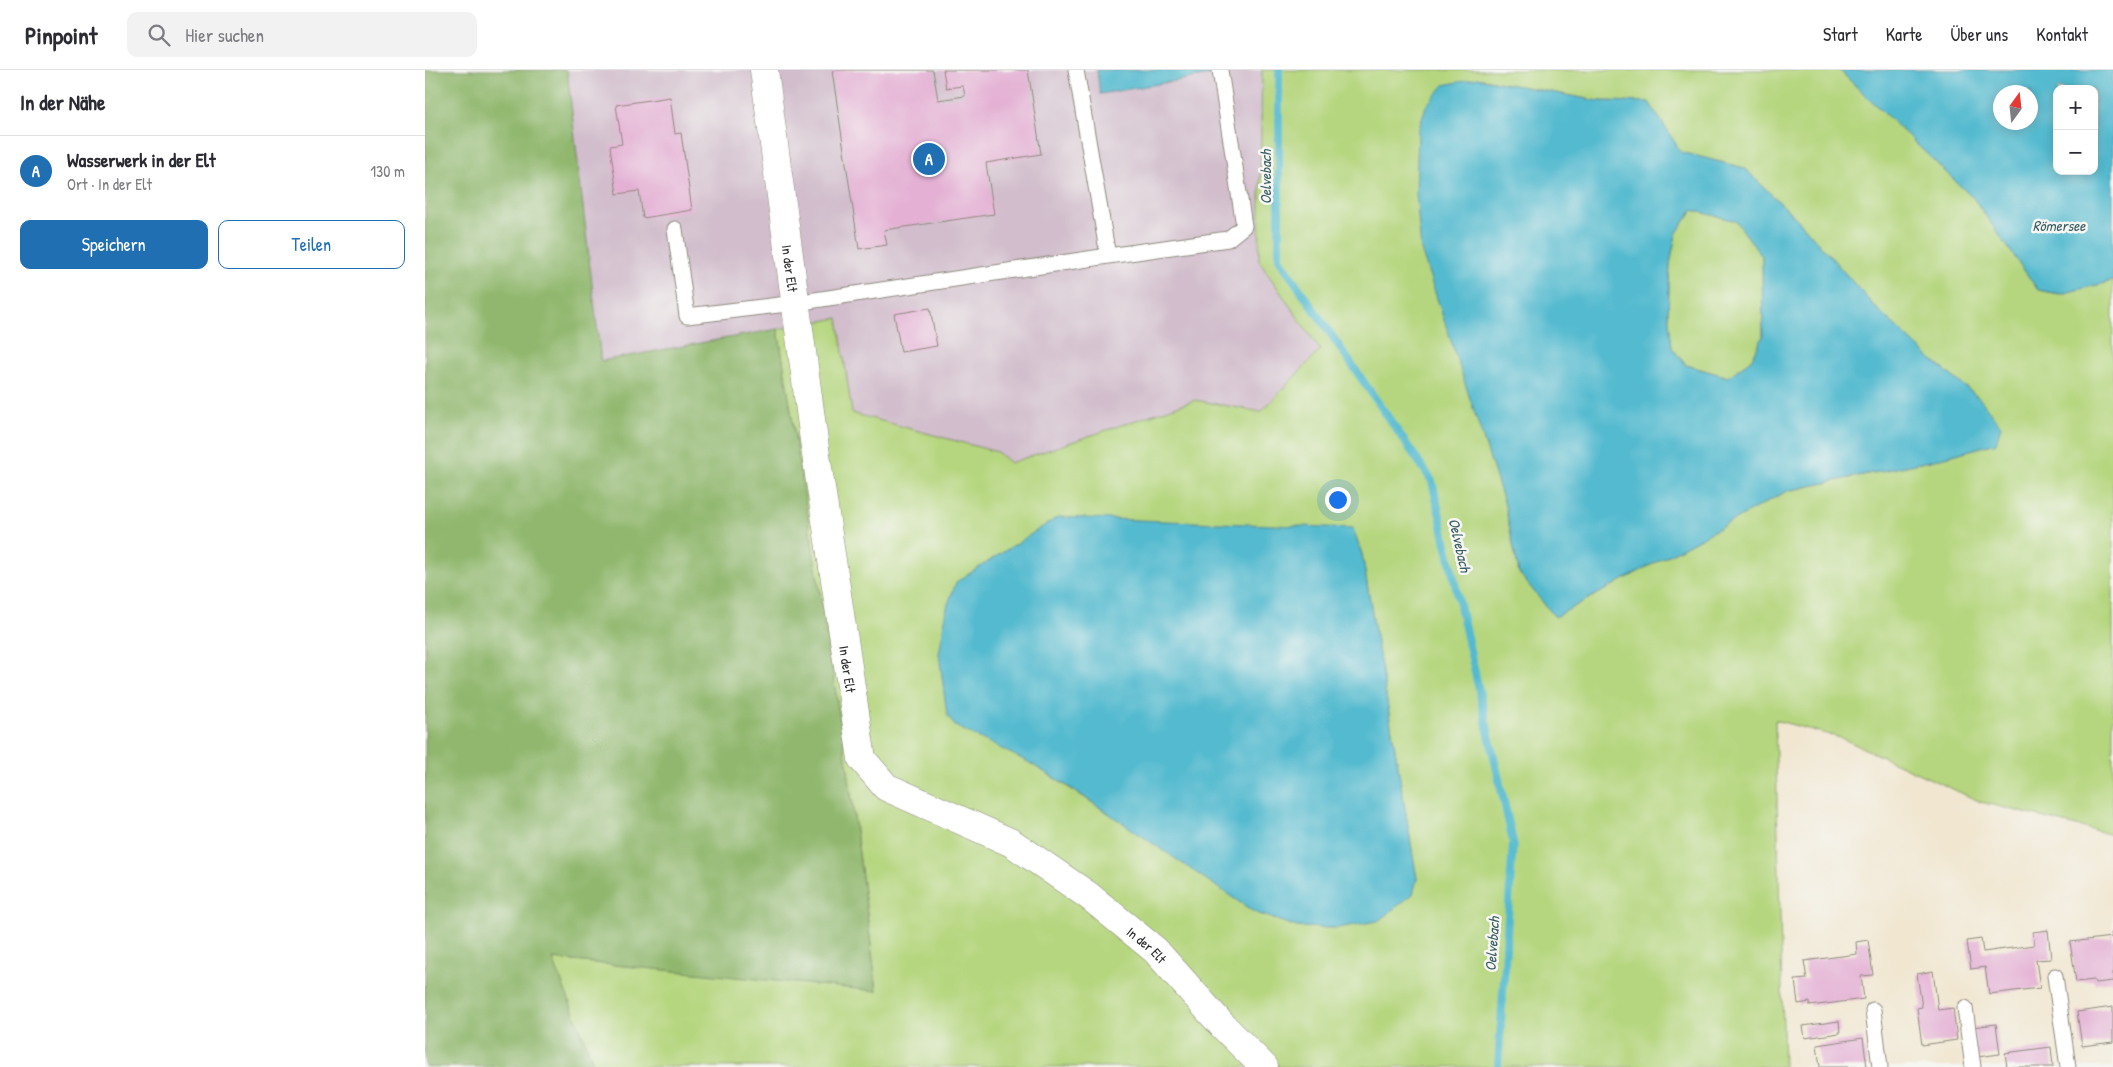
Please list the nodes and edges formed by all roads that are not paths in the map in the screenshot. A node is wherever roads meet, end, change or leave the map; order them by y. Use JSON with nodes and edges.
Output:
{"nodes":[{"id":1,"x":764,"y":70,"type":"edge"},
{"id":2,"x":1076,"y":70,"type":"edge"},
{"id":3,"x":1220,"y":70,"type":"edge"},
{"id":4,"x":675,"y":229,"type":"dead end"},
{"id":5,"x":1108,"y":256,"type":"junction"},
{"id":6,"x":795,"y":303,"type":"junction"},
{"id":7,"x":2055,"y":976,"type":"dead end"},
{"id":8,"x":1965,"y":1008,"type":"dead end"},
{"id":9,"x":1873,"y":1010,"type":"dead end"},
{"id":10,"x":1264,"y":1067,"type":"edge"},
{"id":11,"x":1880,"y":1067,"type":"edge"},
{"id":12,"x":1973,"y":1067,"type":"edge"},
{"id":13,"x":2068,"y":1067,"type":"edge"}],
"edges":[{"from":1,"to":6,"type":"street","name":"In der Elt"},
{"from":2,"to":5,"type":"lane"},
{"from":3,"to":5,"type":"lane"},
{"from":4,"to":6,"type":"lane"},
{"from":5,"to":6,"type":"lane"},
{"from":6,"to":10,"type":"street","name":"In der Elt"},
{"from":7,"to":13,"type":"lane"},
{"from":8,"to":12,"type":"lane"},
{"from":9,"to":11,"type":"lane"}]}
